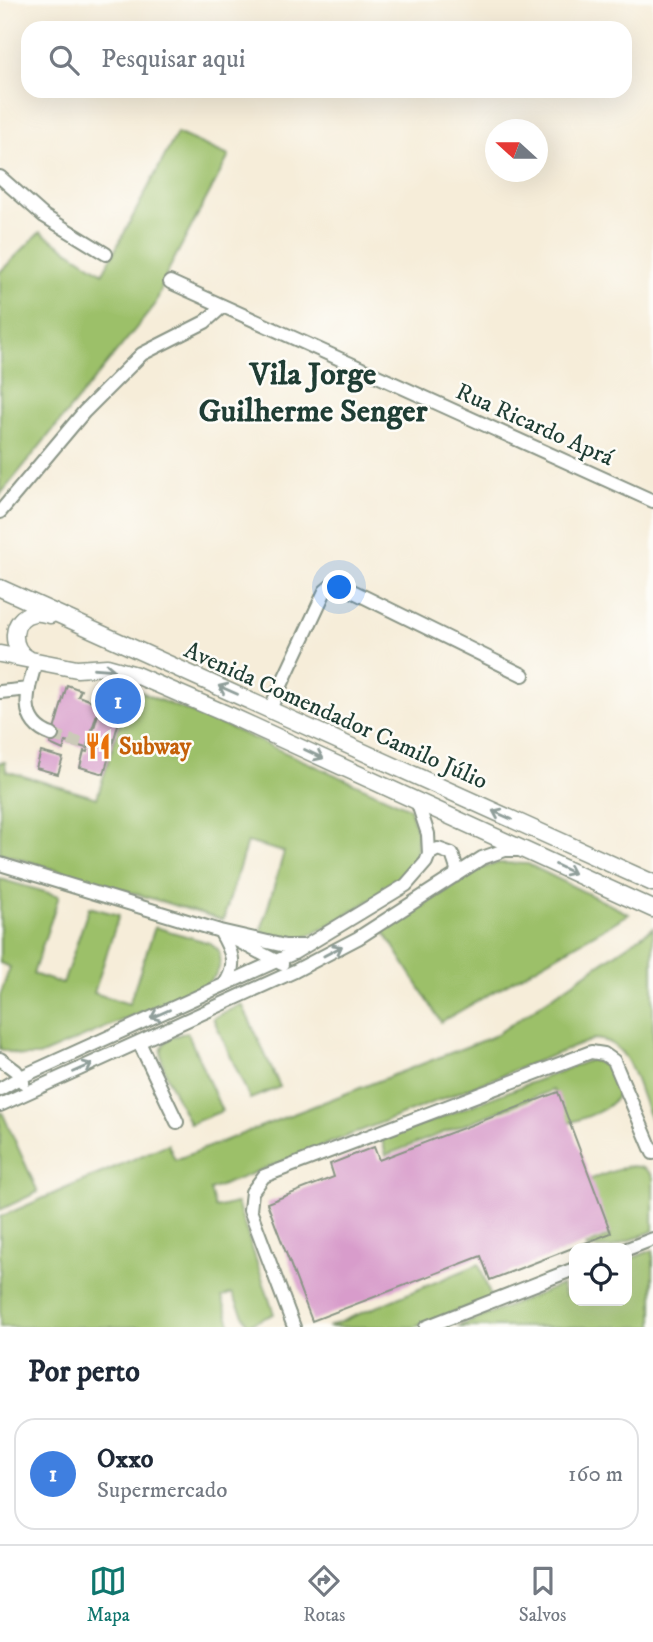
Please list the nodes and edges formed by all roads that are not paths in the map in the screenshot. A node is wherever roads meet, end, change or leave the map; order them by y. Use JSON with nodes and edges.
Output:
{"nodes":[{"id":1,"x":0,"y":177,"type":"edge"},
{"id":2,"x":106,"y":254,"type":"dead end"},
{"id":3,"x":170,"y":282,"type":"dead end"},
{"id":4,"x":223,"y":306,"type":"junction"},
{"id":5,"x":653,"y":501,"type":"edge"},
{"id":6,"x":0,"y":512,"type":"edge"},
{"id":7,"x":0,"y":588,"type":"edge"},
{"id":8,"x":63,"y":618,"type":"junction"},
{"id":9,"x":0,"y":654,"type":"edge"},
{"id":10,"x":36,"y":662,"type":"junction"},
{"id":11,"x":523,"y":675,"type":"dead end"},
{"id":12,"x":29,"y":689,"type":"junction"},
{"id":13,"x":0,"y":692,"type":"edge"},
{"id":14,"x":270,"y":709,"type":"junction"},
{"id":15,"x":52,"y":735,"type":"tunnel mouth"},
{"id":16,"x":417,"y":801,"type":"junction"},
{"id":17,"x":523,"y":849,"type":"junction"},
{"id":18,"x":429,"y":854,"type":"junction"},
{"id":19,"x":0,"y":864,"type":"edge"},
{"id":20,"x":454,"y":876,"type":"junction"},
{"id":21,"x":653,"y":883,"type":"edge"},
{"id":22,"x":653,"y":909,"type":"edge"},
{"id":23,"x":220,"y":931,"type":"junction"},
{"id":24,"x":279,"y":944,"type":"junction"},
{"id":25,"x":308,"y":946,"type":"junction"},
{"id":26,"x":294,"y":953,"type":"junction"},
{"id":27,"x":276,"y":961,"type":"junction"},
{"id":28,"x":297,"y":971,"type":"junction"},
{"id":29,"x":223,"y":986,"type":"junction"},
{"id":30,"x":139,"y":1042,"type":"junction"},
{"id":31,"x":0,"y":1059,"type":"edge"},
{"id":32,"x":21,"y":1077,"type":"junction"},
{"id":33,"x":2,"y":1085,"type":"edge"},
{"id":34,"x":18,"y":1097,"type":"junction"},
{"id":35,"x":0,"y":1105,"type":"edge"},
{"id":36,"x":177,"y":1122,"type":"dead end"},
{"id":37,"x":652,"y":1149,"type":"edge"},
{"id":38,"x":653,"y":1239,"type":"edge"},
{"id":39,"x":632,"y":1247,"type":"edge"},
{"id":40,"x":569,"y":1271,"type":"edge"},
{"id":41,"x":294,"y":1327,"type":"edge"},
{"id":42,"x":426,"y":1327,"type":"edge"}],
"edges":[{"from":1,"to":2,"type":"street"},
{"from":3,"to":4,"type":"street","name":"Rua Ricardo Aprá"},
{"from":4,"to":5,"type":"street","name":"Rua Ricardo Aprá"},
{"from":4,"to":6,"type":"street"},
{"from":7,"to":8,"type":"main road","name":"Avenida Comendador Camilo Júlio"},
{"from":8,"to":10,"type":"main road"},
{"from":14,"to":8,"type":"main road","name":"Avenida Comendador Camilo Júlio","one_way":true},
{"from":9,"to":10,"type":"main road","name":"Avenida Comendador Camilo Júlio"},
{"from":10,"to":12,"type":"street"},
{"from":10,"to":16,"type":"main road","name":"Avenida Comendador Camilo Júlio","one_way":true},
{"from":11,"to":14,"type":"street"},
{"from":12,"to":13,"type":"street"},
{"from":12,"to":15,"type":"street"},
{"from":21,"to":14,"type":"main road","name":"Avenida Comendador Camilo Júlio","one_way":true},
{"from":16,"to":17,"type":"main road","name":"Avenida Comendador Camilo Júlio"},
{"from":16,"to":18,"type":"street"},
{"from":17,"to":20,"type":"street"},
{"from":17,"to":22,"type":"main road","name":"Avenida Comendador Camilo Júlio","one_way":true},
{"from":18,"to":20,"type":"street"},
{"from":18,"to":25,"type":"street"},
{"from":19,"to":23,"type":"street"},
{"from":28,"to":20,"type":"street","one_way":true},
{"from":23,"to":24,"type":"street"},
{"from":23,"to":27,"type":"street"},
{"from":23,"to":29,"type":"street"},
{"from":24,"to":25,"type":"street"},
{"from":24,"to":26,"type":"street"},
{"from":25,"to":26,"type":"street"},
{"from":26,"to":27,"type":"street"},
{"from":26,"to":28,"type":"street"},
{"from":27,"to":28,"type":"street"},
{"from":27,"to":29,"type":"street"},
{"from":28,"to":30,"type":"street"},
{"from":29,"to":32,"type":"street","one_way":true},
{"from":34,"to":30,"type":"street","one_way":true},
{"from":30,"to":36,"type":"street"},
{"from":31,"to":32,"type":"street"},
{"from":32,"to":33,"type":"street"},
{"from":32,"to":34,"type":"street"},
{"from":33,"to":34,"type":"street"},
{"from":34,"to":35,"type":"street"},
{"from":37,"to":41,"type":"street"},
{"from":38,"to":39,"type":"street"},
{"from":40,"to":42,"type":"street"}]}
